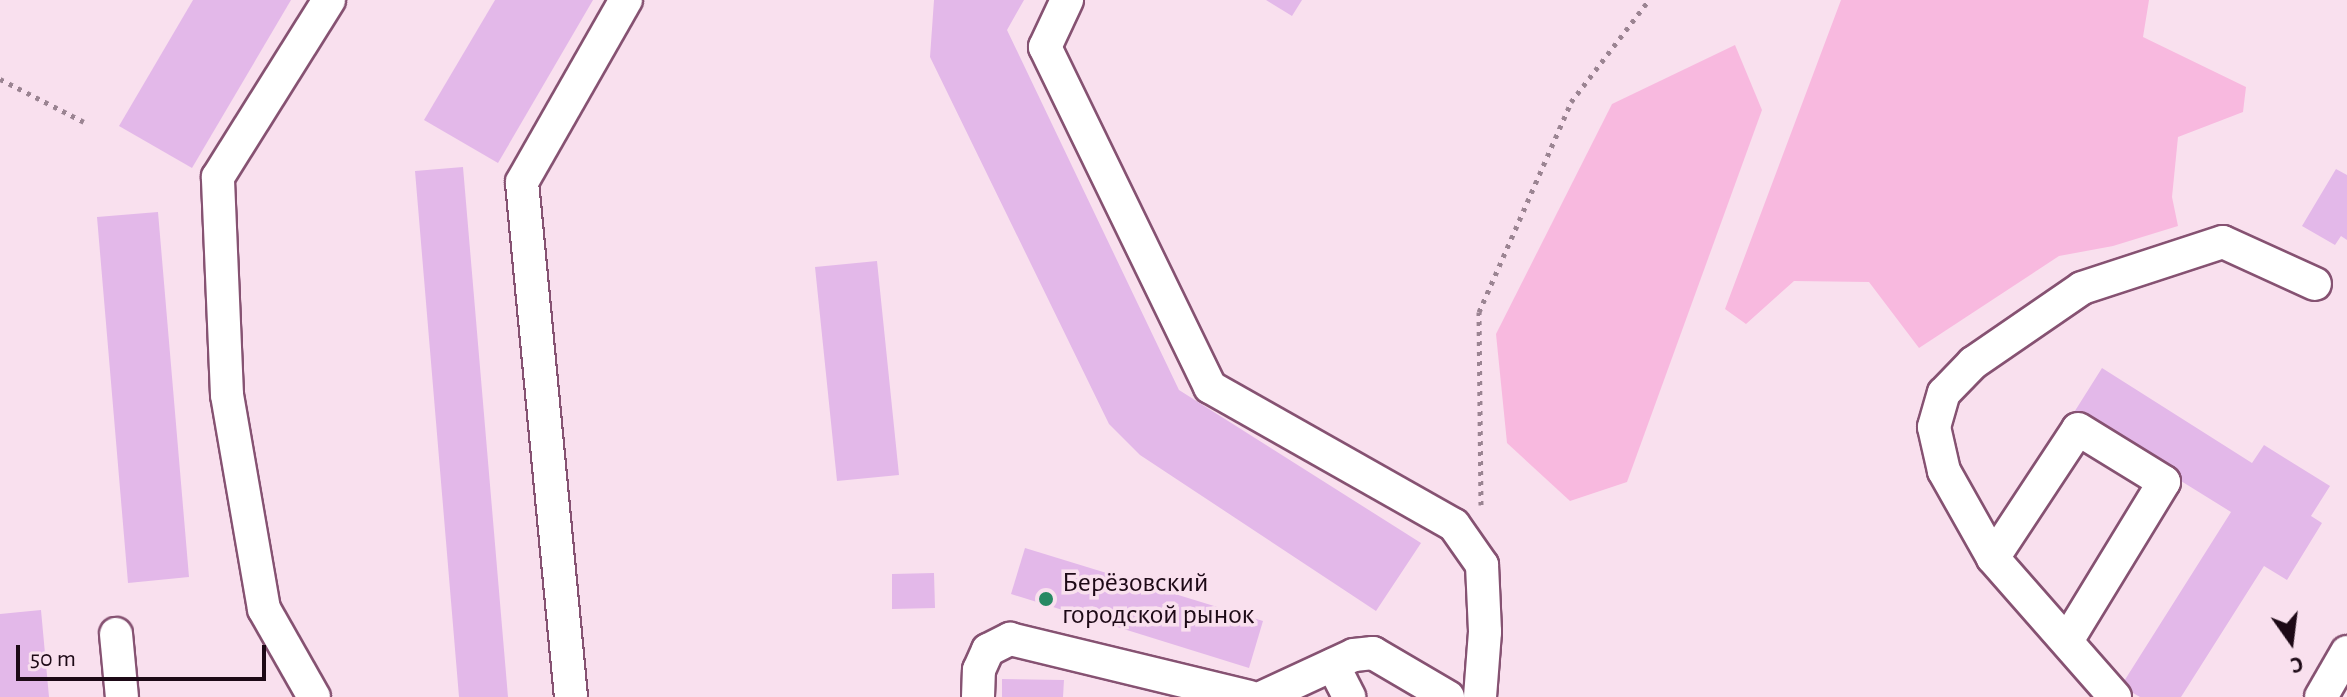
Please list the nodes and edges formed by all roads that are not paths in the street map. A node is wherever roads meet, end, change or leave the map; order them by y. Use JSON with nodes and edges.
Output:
{"nodes":[{"id":1,"x":329,"y":0,"type":"edge"},
{"id":2,"x":626,"y":0,"type":"edge"},
{"id":3,"x":1067,"y":0,"type":"edge"},
{"id":4,"x":2315,"y":284,"type":"dead end"},
{"id":5,"x":1993,"y":558,"type":"junction"},
{"id":6,"x":116,"y":634,"type":"dead end"},
{"id":7,"x":2067,"y":641,"type":"junction"},
{"id":8,"x":2347,"y":652,"type":"edge"},
{"id":9,"x":1333,"y":665,"type":"junction"},
{"id":10,"x":122,"y":697,"type":"edge"},
{"id":11,"x":314,"y":697,"type":"edge"},
{"id":12,"x":571,"y":697,"type":"edge"},
{"id":13,"x":978,"y":697,"type":"edge"},
{"id":14,"x":1249,"y":697,"type":"edge"},
{"id":15,"x":1263,"y":697,"type":"edge"},
{"id":16,"x":1349,"y":697,"type":"edge"},
{"id":17,"x":1448,"y":697,"type":"edge"},
{"id":18,"x":1480,"y":697,"type":"edge"},
{"id":19,"x":2115,"y":697,"type":"edge"},
{"id":20,"x":2321,"y":697,"type":"edge"}],
"edges":[{"from":1,"to":11,"type":"street"},
{"from":2,"to":12,"type":"street"},
{"from":3,"to":18,"type":"street"},
{"from":4,"to":5,"type":"street"},
{"from":5,"to":7,"type":"street"},
{"from":5,"to":7,"type":"street"},
{"from":6,"to":10,"type":"street"},
{"from":7,"to":19,"type":"street"},
{"from":8,"to":20,"type":"street"},
{"from":9,"to":15,"type":"street"},
{"from":9,"to":16,"type":"street"},
{"from":9,"to":17,"type":"street"},
{"from":13,"to":14,"type":"street"}]}
